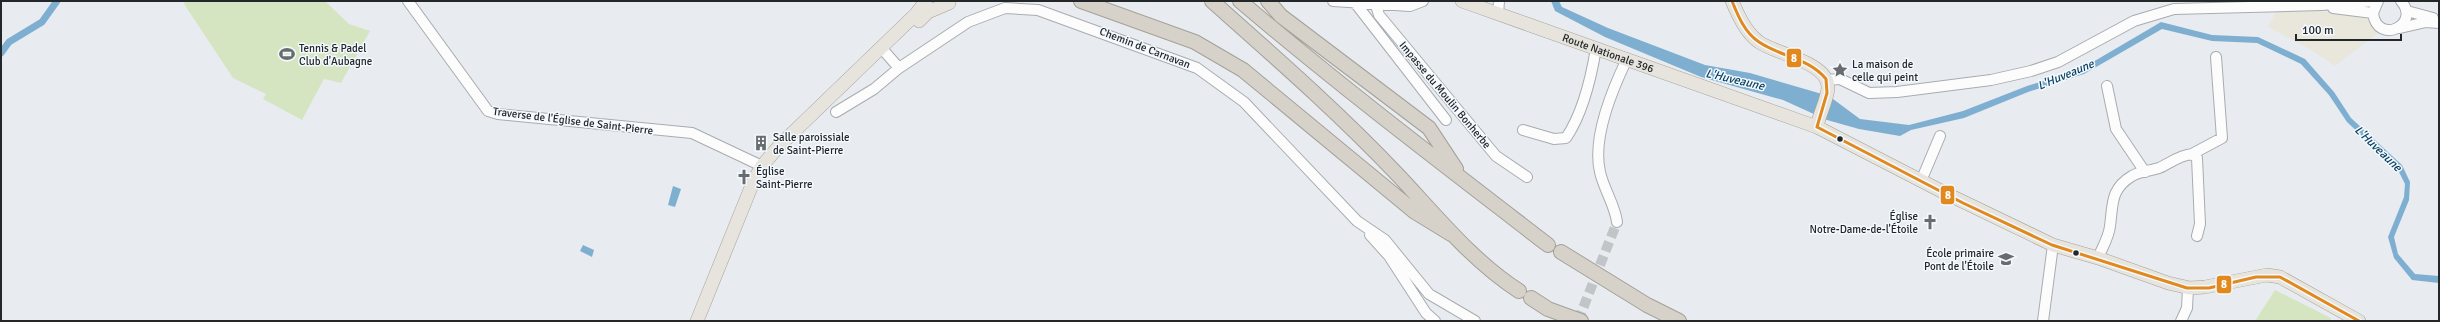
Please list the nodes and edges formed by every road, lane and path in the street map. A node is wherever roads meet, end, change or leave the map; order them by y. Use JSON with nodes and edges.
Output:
{"nodes":[{"id":1,"x":408,"y":1,"type":"edge"},
{"id":2,"x":926,"y":1,"type":"edge"},
{"id":3,"x":1080,"y":1,"type":"edge"},
{"id":4,"x":1212,"y":1,"type":"edge"},
{"id":5,"x":1240,"y":1,"type":"edge"},
{"id":6,"x":1268,"y":1,"type":"edge"},
{"id":7,"x":1333,"y":1,"type":"edge"},
{"id":8,"x":1424,"y":1,"type":"edge"},
{"id":9,"x":1462,"y":1,"type":"edge"},
{"id":10,"x":1732,"y":1,"type":"edge"},
{"id":11,"x":2377,"y":1,"type":"edge"},
{"id":12,"x":2401,"y":1,"type":"edge"},
{"id":13,"x":949,"y":2,"type":"edge"},
{"id":14,"x":1375,"y":2,"type":"junction"},
{"id":15,"x":1356,"y":4,"type":"junction"},
{"id":16,"x":2322,"y":5,"type":"junction"},
{"id":17,"x":1498,"y":7,"type":"edge"},
{"id":18,"x":2407,"y":11,"type":"junction"},
{"id":19,"x":2373,"y":13,"type":"junction"},
{"id":20,"x":2439,"y":18,"type":"edge"},
{"id":21,"x":2439,"y":24,"type":"edge"},
{"id":22,"x":2400,"y":28,"type":"junction"},
{"id":23,"x":1596,"y":48,"type":"junction"},
{"id":24,"x":885,"y":52,"type":"junction"},
{"id":25,"x":2216,"y":57,"type":"dead end"},
{"id":26,"x":1627,"y":59,"type":"junction"},
{"id":27,"x":899,"y":68,"type":"junction"},
{"id":28,"x":1827,"y":84,"type":"junction"},
{"id":29,"x":2107,"y":86,"type":"dead end"},
{"id":30,"x":829,"y":98,"type":"junction"},
{"id":31,"x":836,"y":112,"type":"dead end"},
{"id":32,"x":1446,"y":120,"type":"dead end"},
{"id":33,"x":1818,"y":123,"type":"junction"},
{"id":34,"x":1522,"y":130,"type":"dead end"},
{"id":35,"x":1940,"y":136,"type":"dead end"},
{"id":36,"x":2192,"y":154,"type":"junction"},
{"id":37,"x":762,"y":166,"type":"junction"},
{"id":38,"x":2145,"y":172,"type":"junction"},
{"id":39,"x":1527,"y":177,"type":"dead end"},
{"id":40,"x":1463,"y":179,"type":"junction"},
{"id":41,"x":1921,"y":181,"type":"junction"},
{"id":42,"x":1357,"y":221,"type":"junction"},
{"id":43,"x":1617,"y":222,"type":"tunnel mouth"},
{"id":44,"x":1451,"y":234,"type":"junction"},
{"id":45,"x":2197,"y":236,"type":"dead end"},
{"id":46,"x":1548,"y":244,"type":"dead end"},
{"id":47,"x":2053,"y":245,"type":"junction"},
{"id":48,"x":1560,"y":252,"type":"dead end"},
{"id":49,"x":2098,"y":258,"type":"junction"},
{"id":50,"x":1519,"y":290,"type":"dead end"},
{"id":51,"x":2188,"y":294,"type":"junction"},
{"id":52,"x":1531,"y":298,"type":"dead end"},
{"id":53,"x":697,"y":321,"type":"edge"},
{"id":54,"x":1435,"y":321,"type":"edge"},
{"id":55,"x":1475,"y":321,"type":"edge"},
{"id":56,"x":1581,"y":321,"type":"edge"},
{"id":57,"x":1679,"y":321,"type":"edge"},
{"id":58,"x":2043,"y":321,"type":"edge"},
{"id":59,"x":2181,"y":321,"type":"edge"},
{"id":60,"x":2186,"y":321,"type":"edge"},
{"id":61,"x":2359,"y":321,"type":"edge"}],
"edges":[{"from":1,"to":37,"type":"street","name":"Traverse de l'Église de Saint-Pierre"},
{"from":2,"to":30,"type":"main road"},
{"from":3,"to":44,"type":"highway"},
{"from":4,"to":44,"type":"highway"},
{"from":5,"to":40,"type":"highway"},
{"from":6,"to":40,"type":"highway"},
{"from":7,"to":15,"type":"street"},
{"from":8,"to":14,"type":"street"},
{"from":9,"to":17,"type":"main road","name":"Route Nationale 396"},
{"from":10,"to":28,"type":"main road"},
{"from":11,"to":16,"type":"street"},
{"from":11,"to":19,"type":"street"},
{"from":12,"to":18,"type":"street"},
{"from":13,"to":24,"type":"main road"},
{"from":14,"to":15,"type":"street"},
{"from":14,"to":39,"type":"street","name":"Impasse du Moulin Bonherbe"},
{"from":15,"to":32,"type":"street"},
{"from":16,"to":19,"type":"street"},
{"from":16,"to":28,"type":"street"},
{"from":17,"to":23,"type":"main road","name":"Route Nationale 396"},
{"from":18,"to":20,"type":"street"},
{"from":18,"to":22,"type":"street"},
{"from":19,"to":22,"type":"street"},
{"from":21,"to":22,"type":"street"},
{"from":23,"to":26,"type":"main road","name":"Route Nationale 396"},
{"from":23,"to":34,"type":"street"},
{"from":24,"to":27,"type":"street"},
{"from":24,"to":30,"type":"main road"},
{"from":25,"to":36,"type":"street"},
{"from":26,"to":33,"type":"main road","name":"Route Nationale 396"},
{"from":26,"to":43,"type":"street"},
{"from":27,"to":31,"type":"street","name":"Chemin de Carnavan"},
{"from":27,"to":42,"type":"street","name":"Chemin de Carnavan"},
{"from":28,"to":33,"type":"main road"},
{"from":29,"to":38,"type":"street"},
{"from":30,"to":37,"type":"main road"},
{"from":33,"to":41,"type":"main road","name":"Route Nationale 396"},
{"from":35,"to":41,"type":"street"},
{"from":36,"to":38,"type":"street"},
{"from":36,"to":45,"type":"street"},
{"from":37,"to":53,"type":"main road"},
{"from":38,"to":49,"type":"street"},
{"from":40,"to":46,"type":"highway"},
{"from":41,"to":47,"type":"main road","name":"Route Nationale 396"},
{"from":42,"to":54,"type":"street"},
{"from":42,"to":55,"type":"street","name":"Chemin de Carnavan"},
{"from":44,"to":50,"type":"highway"},
{"from":47,"to":49,"type":"main road","name":"Route Nationale 396"},
{"from":47,"to":58,"type":"street"},
{"from":48,"to":57,"type":"highway"},
{"from":49,"to":51,"type":"main road","name":"Route Nationale 396"},
{"from":51,"to":59,"type":"street"},
{"from":51,"to":60,"type":"street"},
{"from":51,"to":61,"type":"main road","name":"Route Nationale 396"},
{"from":52,"to":56,"type":"highway"}]}
